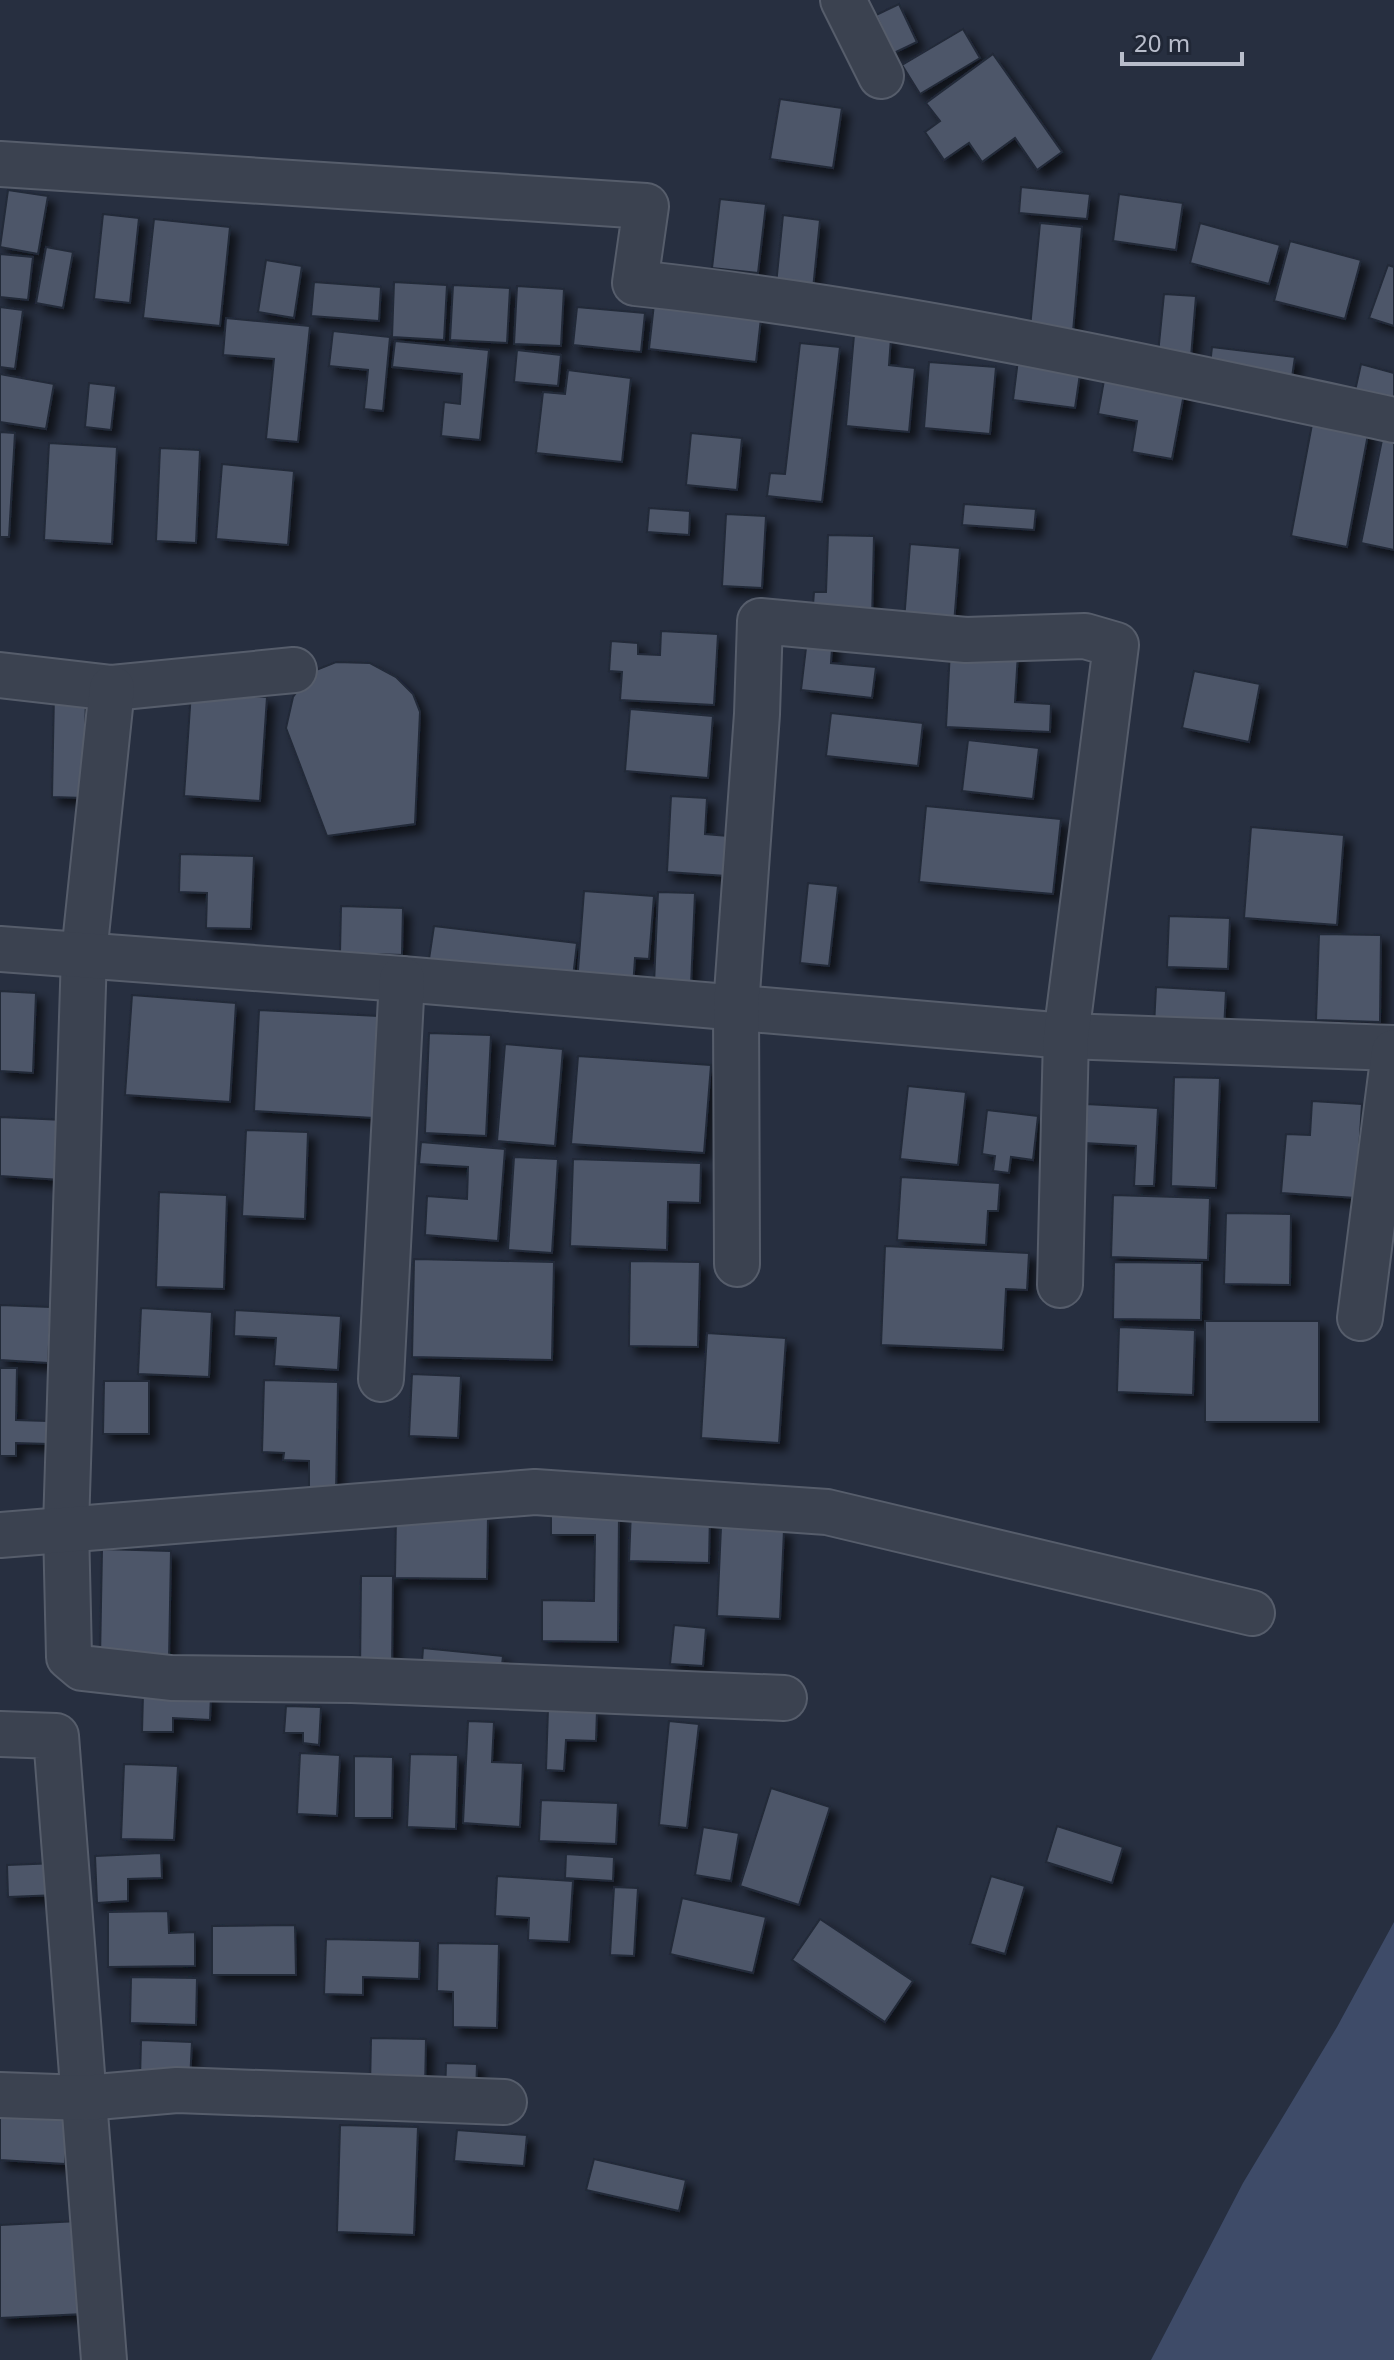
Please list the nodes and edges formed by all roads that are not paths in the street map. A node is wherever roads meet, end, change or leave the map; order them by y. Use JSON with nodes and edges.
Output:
{"nodes":[{"id":1,"x":843,"y":0,"type":"edge"},
{"id":2,"x":881,"y":76,"type":"dead end"},
{"id":3,"x":0,"y":164,"type":"edge"},
{"id":4,"x":1394,"y":420,"type":"edge"},
{"id":5,"x":294,"y":670,"type":"dead end"},
{"id":6,"x":0,"y":675,"type":"edge"},
{"id":7,"x":112,"y":688,"type":"junction"},
{"id":8,"x":0,"y":949,"type":"edge"},
{"id":9,"x":84,"y":954,"type":"junction"},
{"id":10,"x":402,"y":979,"type":"junction"},
{"id":11,"x":736,"y":1007,"type":"junction"},
{"id":12,"x":1066,"y":1036,"type":"junction"},
{"id":13,"x":1394,"y":1050,"type":"edge"},
{"id":14,"x":737,"y":1264,"type":"dead end"},
{"id":15,"x":1060,"y":1285,"type":"dead end"},
{"id":16,"x":1360,"y":1318,"type":"dead end"},
{"id":17,"x":381,"y":1379,"type":"dead end"},
{"id":18,"x":66,"y":1527,"type":"junction"},
{"id":19,"x":0,"y":1535,"type":"edge"},
{"id":20,"x":1252,"y":1613,"type":"dead end"},
{"id":21,"x":784,"y":1698,"type":"dead end"},
{"id":22,"x":0,"y":1734,"type":"edge"},
{"id":23,"x":0,"y":2095,"type":"edge"},
{"id":24,"x":85,"y":2098,"type":"junction"},
{"id":25,"x":504,"y":2102,"type":"dead end"},
{"id":26,"x":104,"y":2360,"type":"edge"}],
"edges":[{"from":1,"to":2,"type":"street"},
{"from":3,"to":4,"type":"street"},
{"from":5,"to":7,"type":"street"},
{"from":6,"to":7,"type":"street"},
{"from":7,"to":9,"type":"street"},
{"from":8,"to":9,"type":"street"},
{"from":9,"to":10,"type":"street"},
{"from":9,"to":18,"type":"street"},
{"from":10,"to":11,"type":"street"},
{"from":10,"to":17,"type":"street"},
{"from":11,"to":12,"type":"street"},
{"from":11,"to":12,"type":"street"},
{"from":11,"to":14,"type":"street"},
{"from":12,"to":13,"type":"street"},
{"from":12,"to":15,"type":"street"},
{"from":13,"to":16,"type":"street"},
{"from":18,"to":19,"type":"street"},
{"from":18,"to":20,"type":"street"},
{"from":18,"to":21,"type":"street"},
{"from":22,"to":24,"type":"street"},
{"from":23,"to":24,"type":"street"},
{"from":24,"to":25,"type":"street"},
{"from":24,"to":26,"type":"street"}]}
